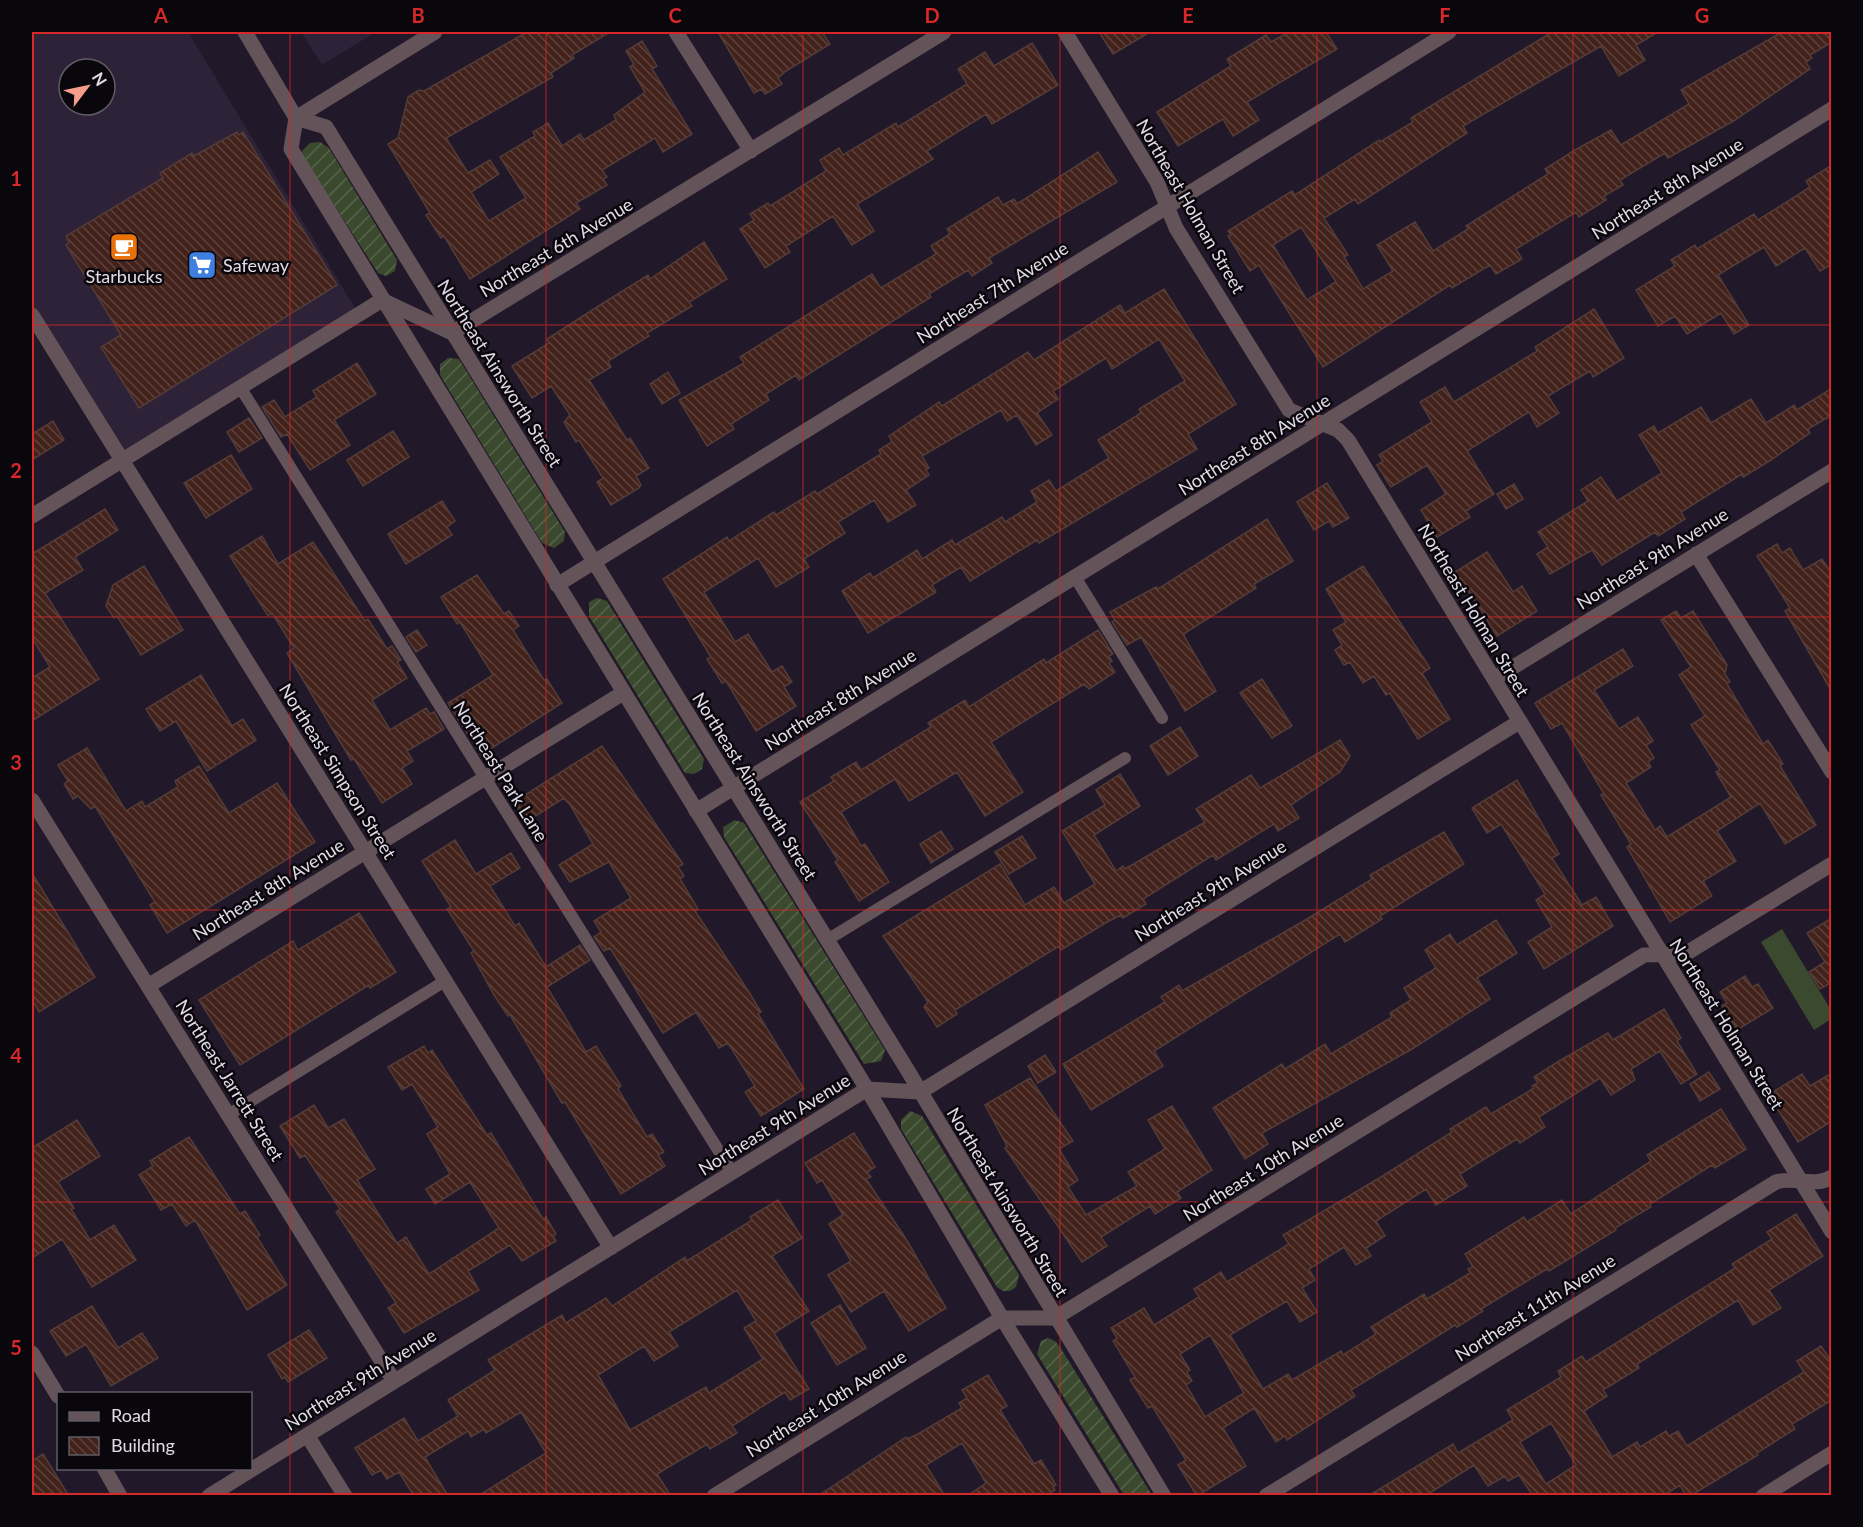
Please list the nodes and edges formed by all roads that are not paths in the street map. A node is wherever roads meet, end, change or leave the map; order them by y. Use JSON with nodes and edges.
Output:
{"nodes":[{"id":1,"x":245,"y":32,"type":"edge"},
{"id":2,"x":435,"y":32,"type":"edge"},
{"id":3,"x":944,"y":32,"type":"edge"},
{"id":4,"x":1065,"y":32,"type":"edge"},
{"id":5,"x":1449,"y":32,"type":"edge"},
{"id":6,"x":682,"y":34,"type":"edge"},
{"id":7,"x":1832,"y":109,"type":"edge"},
{"id":8,"x":296,"y":118,"type":"junction"},
{"id":9,"x":751,"y":151,"type":"junction"},
{"id":10,"x":1167,"y":206,"type":"junction"},
{"id":11,"x":382,"y":300,"type":"junction"},
{"id":12,"x":32,"y":315,"type":"edge"},
{"id":13,"x":452,"y":333,"type":"junction"},
{"id":14,"x":240,"y":387,"type":"junction"},
{"id":15,"x":1322,"y":424,"type":"junction"},
{"id":16,"x":122,"y":461,"type":"junction"},
{"id":17,"x":1832,"y":471,"type":"edge"},
{"id":18,"x":32,"y":516,"type":"edge"},
{"id":19,"x":1696,"y":554,"type":"junction"},
{"id":20,"x":594,"y":562,"type":"junction"},
{"id":21,"x":1075,"y":577,"type":"junction"},
{"id":22,"x":557,"y":585,"type":"junction"},
{"id":23,"x":1494,"y":679,"type":"junction"},
{"id":24,"x":623,"y":693,"type":"junction"},
{"id":25,"x":1162,"y":718,"type":"dead end"},
{"id":26,"x":1519,"y":722,"type":"junction"},
{"id":27,"x":1125,"y":758,"type":"dead end"},
{"id":28,"x":1832,"y":772,"type":"edge"},
{"id":29,"x":484,"y":779,"type":"junction"},
{"id":30,"x":734,"y":788,"type":"junction"},
{"id":31,"x":34,"y":810,"type":"edge"},
{"id":32,"x":696,"y":811,"type":"junction"},
{"id":33,"x":365,"y":851,"type":"junction"},
{"id":34,"x":1832,"y":864,"type":"edge"},
{"id":35,"x":827,"y":940,"type":"junction"},
{"id":36,"x":1661,"y":954,"type":"junction"},
{"id":37,"x":445,"y":981,"type":"junction"},
{"id":38,"x":148,"y":986,"type":"junction"},
{"id":39,"x":867,"y":1089,"type":"junction"},
{"id":40,"x":920,"y":1092,"type":"junction"},
{"id":41,"x":228,"y":1115,"type":"junction"},
{"id":42,"x":732,"y":1172,"type":"junction"},
{"id":43,"x":1832,"y":1177,"type":"edge"},
{"id":44,"x":1800,"y":1180,"type":"junction"},
{"id":45,"x":1832,"y":1232,"type":"edge"},
{"id":46,"x":611,"y":1248,"type":"junction"},
{"id":47,"x":1002,"y":1318,"type":"junction"},
{"id":48,"x":1055,"y":1318,"type":"junction"},
{"id":49,"x":32,"y":1353,"type":"edge"},
{"id":50,"x":394,"y":1381,"type":"junction"},
{"id":51,"x":57,"y":1394,"type":"edge"},
{"id":52,"x":308,"y":1435,"type":"junction"},
{"id":53,"x":1832,"y":1453,"type":"edge"},
{"id":54,"x":105,"y":1470,"type":"edge"},
{"id":55,"x":251,"y":1470,"type":"edge"},
{"id":56,"x":252,"y":1470,"type":"edge"},
{"id":57,"x":120,"y":1496,"type":"edge"},
{"id":58,"x":209,"y":1496,"type":"edge"},
{"id":59,"x":345,"y":1496,"type":"edge"},
{"id":60,"x":714,"y":1496,"type":"edge"},
{"id":61,"x":1112,"y":1496,"type":"edge"},
{"id":62,"x":1164,"y":1496,"type":"edge"},
{"id":63,"x":1266,"y":1496,"type":"edge"},
{"id":64,"x":1763,"y":1496,"type":"edge"}],
"edges":[{"from":1,"to":8,"type":"street"},
{"from":2,"to":8,"type":"street"},
{"from":3,"to":9,"type":"street","name":"Northeast 6th Avenue"},
{"from":4,"to":10,"type":"street","name":"Northeast Holman Street"},
{"from":5,"to":10,"type":"street","name":"Northeast 7th Avenue"},
{"from":6,"to":9,"type":"street"},
{"from":7,"to":15,"type":"street","name":"Northeast 8th Avenue"},
{"from":8,"to":11,"type":"street"},
{"from":8,"to":13,"type":"street","name":"Northeast Ainsworth Street"},
{"from":9,"to":13,"type":"street","name":"Northeast 6th Avenue"},
{"from":10,"to":15,"type":"street","name":"Northeast Holman Street"},
{"from":10,"to":20,"type":"street","name":"Northeast 7th Avenue"},
{"from":11,"to":13,"type":"street"},
{"from":11,"to":14,"type":"street"},
{"from":11,"to":22,"type":"street"},
{"from":12,"to":16,"type":"street","name":"Northeast Simpson Street"},
{"from":13,"to":20,"type":"street","name":"Northeast Ainsworth Street"},
{"from":14,"to":16,"type":"street"},
{"from":14,"to":29,"type":"lane","name":"Northeast Park Lane"},
{"from":15,"to":21,"type":"street","name":"Northeast 8th Avenue"},
{"from":15,"to":23,"type":"street","name":"Northeast Holman Street"},
{"from":16,"to":18,"type":"street"},
{"from":16,"to":33,"type":"street","name":"Northeast Simpson Street"},
{"from":17,"to":19,"type":"street","name":"Northeast 9th Avenue"},
{"from":19,"to":23,"type":"street","name":"Northeast 9th Avenue"},
{"from":19,"to":28,"type":"street"},
{"from":20,"to":22,"type":"street","name":"Northeast 7th Avenue"},
{"from":20,"to":30,"type":"street","name":"Northeast Ainsworth Street"},
{"from":21,"to":25,"type":"lane"},
{"from":21,"to":30,"type":"street","name":"Northeast 8th Avenue"},
{"from":22,"to":24,"type":"street"},
{"from":23,"to":26,"type":"street","name":"Northeast Holman Street"},
{"from":24,"to":29,"type":"street","name":"Northeast 8th Avenue"},
{"from":24,"to":32,"type":"street"},
{"from":26,"to":36,"type":"street","name":"Northeast Holman Street"},
{"from":26,"to":40,"type":"street","name":"Northeast 9th Avenue"},
{"from":27,"to":35,"type":"lane"},
{"from":29,"to":33,"type":"street","name":"Northeast 8th Avenue"},
{"from":29,"to":42,"type":"lane","name":"Northeast Park Lane"},
{"from":30,"to":32,"type":"street","name":"Northeast 8th Avenue"},
{"from":30,"to":35,"type":"street","name":"Northeast Ainsworth Street"},
{"from":31,"to":38,"type":"street","name":"Northeast Jarrett Street"},
{"from":32,"to":39,"type":"street"},
{"from":33,"to":37,"type":"street","name":"Northeast Simpson Street"},
{"from":33,"to":38,"type":"street","name":"Northeast 8th Avenue"},
{"from":34,"to":36,"type":"street","name":"Northeast 10th Avenue"},
{"from":35,"to":40,"type":"street","name":"Northeast Ainsworth Street"},
{"from":36,"to":44,"type":"street","name":"Northeast Holman Street"},
{"from":36,"to":48,"type":"street","name":"Northeast 10th Avenue"},
{"from":37,"to":41,"type":"lane"},
{"from":37,"to":46,"type":"street","name":"Northeast Simpson Street"},
{"from":38,"to":41,"type":"street","name":"Northeast Jarrett Street"},
{"from":39,"to":40,"type":"street","name":"Northeast 9th Avenue"},
{"from":39,"to":42,"type":"street","name":"Northeast 9th Avenue"},
{"from":39,"to":47,"type":"street"},
{"from":40,"to":48,"type":"street","name":"Northeast Ainsworth Street"},
{"from":41,"to":50,"type":"street","name":"Northeast Jarrett Street"},
{"from":42,"to":46,"type":"street","name":"Northeast 9th Avenue"},
{"from":43,"to":44,"type":"street","name":"Northeast 11th Avenue"},
{"from":44,"to":45,"type":"street","name":"Northeast Holman Street"},
{"from":44,"to":63,"type":"street","name":"Northeast 11th Avenue"},
{"from":46,"to":50,"type":"street","name":"Northeast 9th Avenue"},
{"from":47,"to":48,"type":"street"},
{"from":47,"to":60,"type":"street","name":"Northeast 10th Avenue"},
{"from":47,"to":61,"type":"street"},
{"from":48,"to":62,"type":"street","name":"Northeast Ainsworth Street"},
{"from":49,"to":51,"type":"street"},
{"from":50,"to":52,"type":"street","name":"Northeast 9th Avenue"},
{"from":52,"to":56,"type":"street","name":"Northeast 9th Avenue"},
{"from":52,"to":59,"type":"street"},
{"from":53,"to":64,"type":"street"},
{"from":54,"to":57,"type":"street"},
{"from":55,"to":58,"type":"street","name":"Northeast 9th Avenue"}]}
